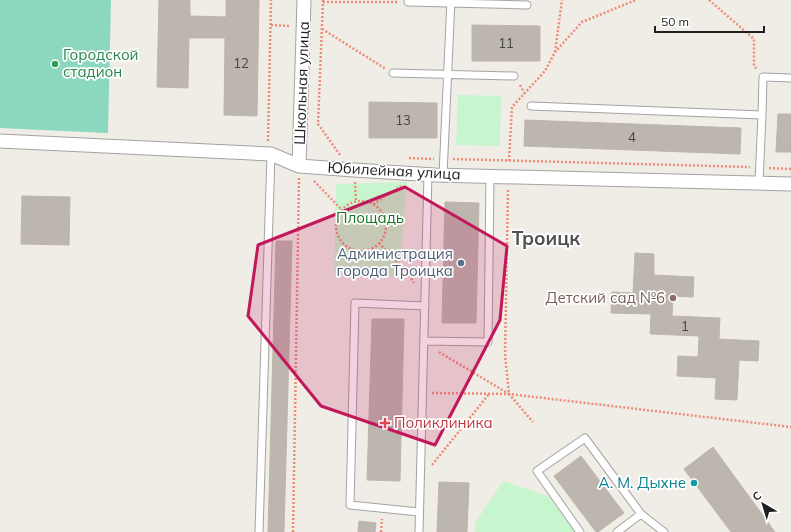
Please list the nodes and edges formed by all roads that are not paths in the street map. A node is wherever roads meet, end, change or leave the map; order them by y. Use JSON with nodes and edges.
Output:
{"nodes":[{"id":1,"x":304,"y":0,"type":"edge"},
{"id":2,"x":408,"y":2,"type":"road end"},
{"id":3,"x":451,"y":2,"type":"edge"},
{"id":4,"x":527,"y":5,"type":"dead end"},
{"id":5,"x":393,"y":73,"type":"road end"},
{"id":6,"x":448,"y":74,"type":"junction"},
{"id":7,"x":514,"y":76,"type":"road end"},
{"id":8,"x":791,"y":78,"type":"edge"},
{"id":9,"x":531,"y":106,"type":"road end"},
{"id":10,"x":762,"y":115,"type":"junction"},
{"id":11,"x":0,"y":141,"type":"edge"},
{"id":12,"x":269,"y":147,"type":"junction"},
{"id":13,"x":299,"y":166,"type":"junction"},
{"id":14,"x":428,"y":174,"type":"junction"},
{"id":15,"x":443,"y":175,"type":"junction"},
{"id":16,"x":490,"y":176,"type":"junction"},
{"id":17,"x":759,"y":183,"type":"junction"},
{"id":18,"x":791,"y":184,"type":"edge"},
{"id":19,"x":425,"y":306,"type":"junction"},
{"id":20,"x":424,"y":341,"type":"junction"},
{"id":21,"x":419,"y":512,"type":"junction"},
{"id":22,"x":641,"y":514,"type":"junction"},
{"id":23,"x":259,"y":532,"type":"edge"},
{"id":24,"x":418,"y":532,"type":"edge"},
{"id":25,"x":580,"y":532,"type":"edge"},
{"id":26,"x":617,"y":532,"type":"edge"},
{"id":27,"x":664,"y":532,"type":"edge"}],
"edges":[{"from":1,"to":13,"type":"street","name":"Школьная улица"},
{"from":2,"to":3,"type":"lane"},
{"from":3,"to":4,"type":"lane"},
{"from":3,"to":6,"type":"lane"},
{"from":5,"to":6,"type":"lane"},
{"from":6,"to":7,"type":"lane"},
{"from":6,"to":15,"type":"lane"},
{"from":8,"to":10,"type":"lane"},
{"from":9,"to":10,"type":"lane"},
{"from":10,"to":17,"type":"lane"},
{"from":11,"to":12,"type":"street","name":"Юбилейная улица"},
{"from":12,"to":13,"type":"street","name":"Юбилейная улица"},
{"from":12,"to":23,"type":"lane"},
{"from":13,"to":14,"type":"street","name":"Юбилейная улица"},
{"from":14,"to":15,"type":"street","name":"Юбилейная улица"},
{"from":14,"to":19,"type":"lane"},
{"from":15,"to":16,"type":"street","name":"Юбилейная улица"},
{"from":16,"to":17,"type":"street","name":"Юбилейная улица"},
{"from":16,"to":20,"type":"lane"},
{"from":17,"to":18,"type":"street","name":"Юбилейная улица"},
{"from":19,"to":20,"type":"lane"},
{"from":19,"to":21,"type":"lane"},
{"from":20,"to":21,"type":"lane"},
{"from":21,"to":24,"type":"lane"},
{"from":22,"to":25,"type":"lane"},
{"from":22,"to":26,"type":"lane"},
{"from":22,"to":27,"type":"lane"}]}
